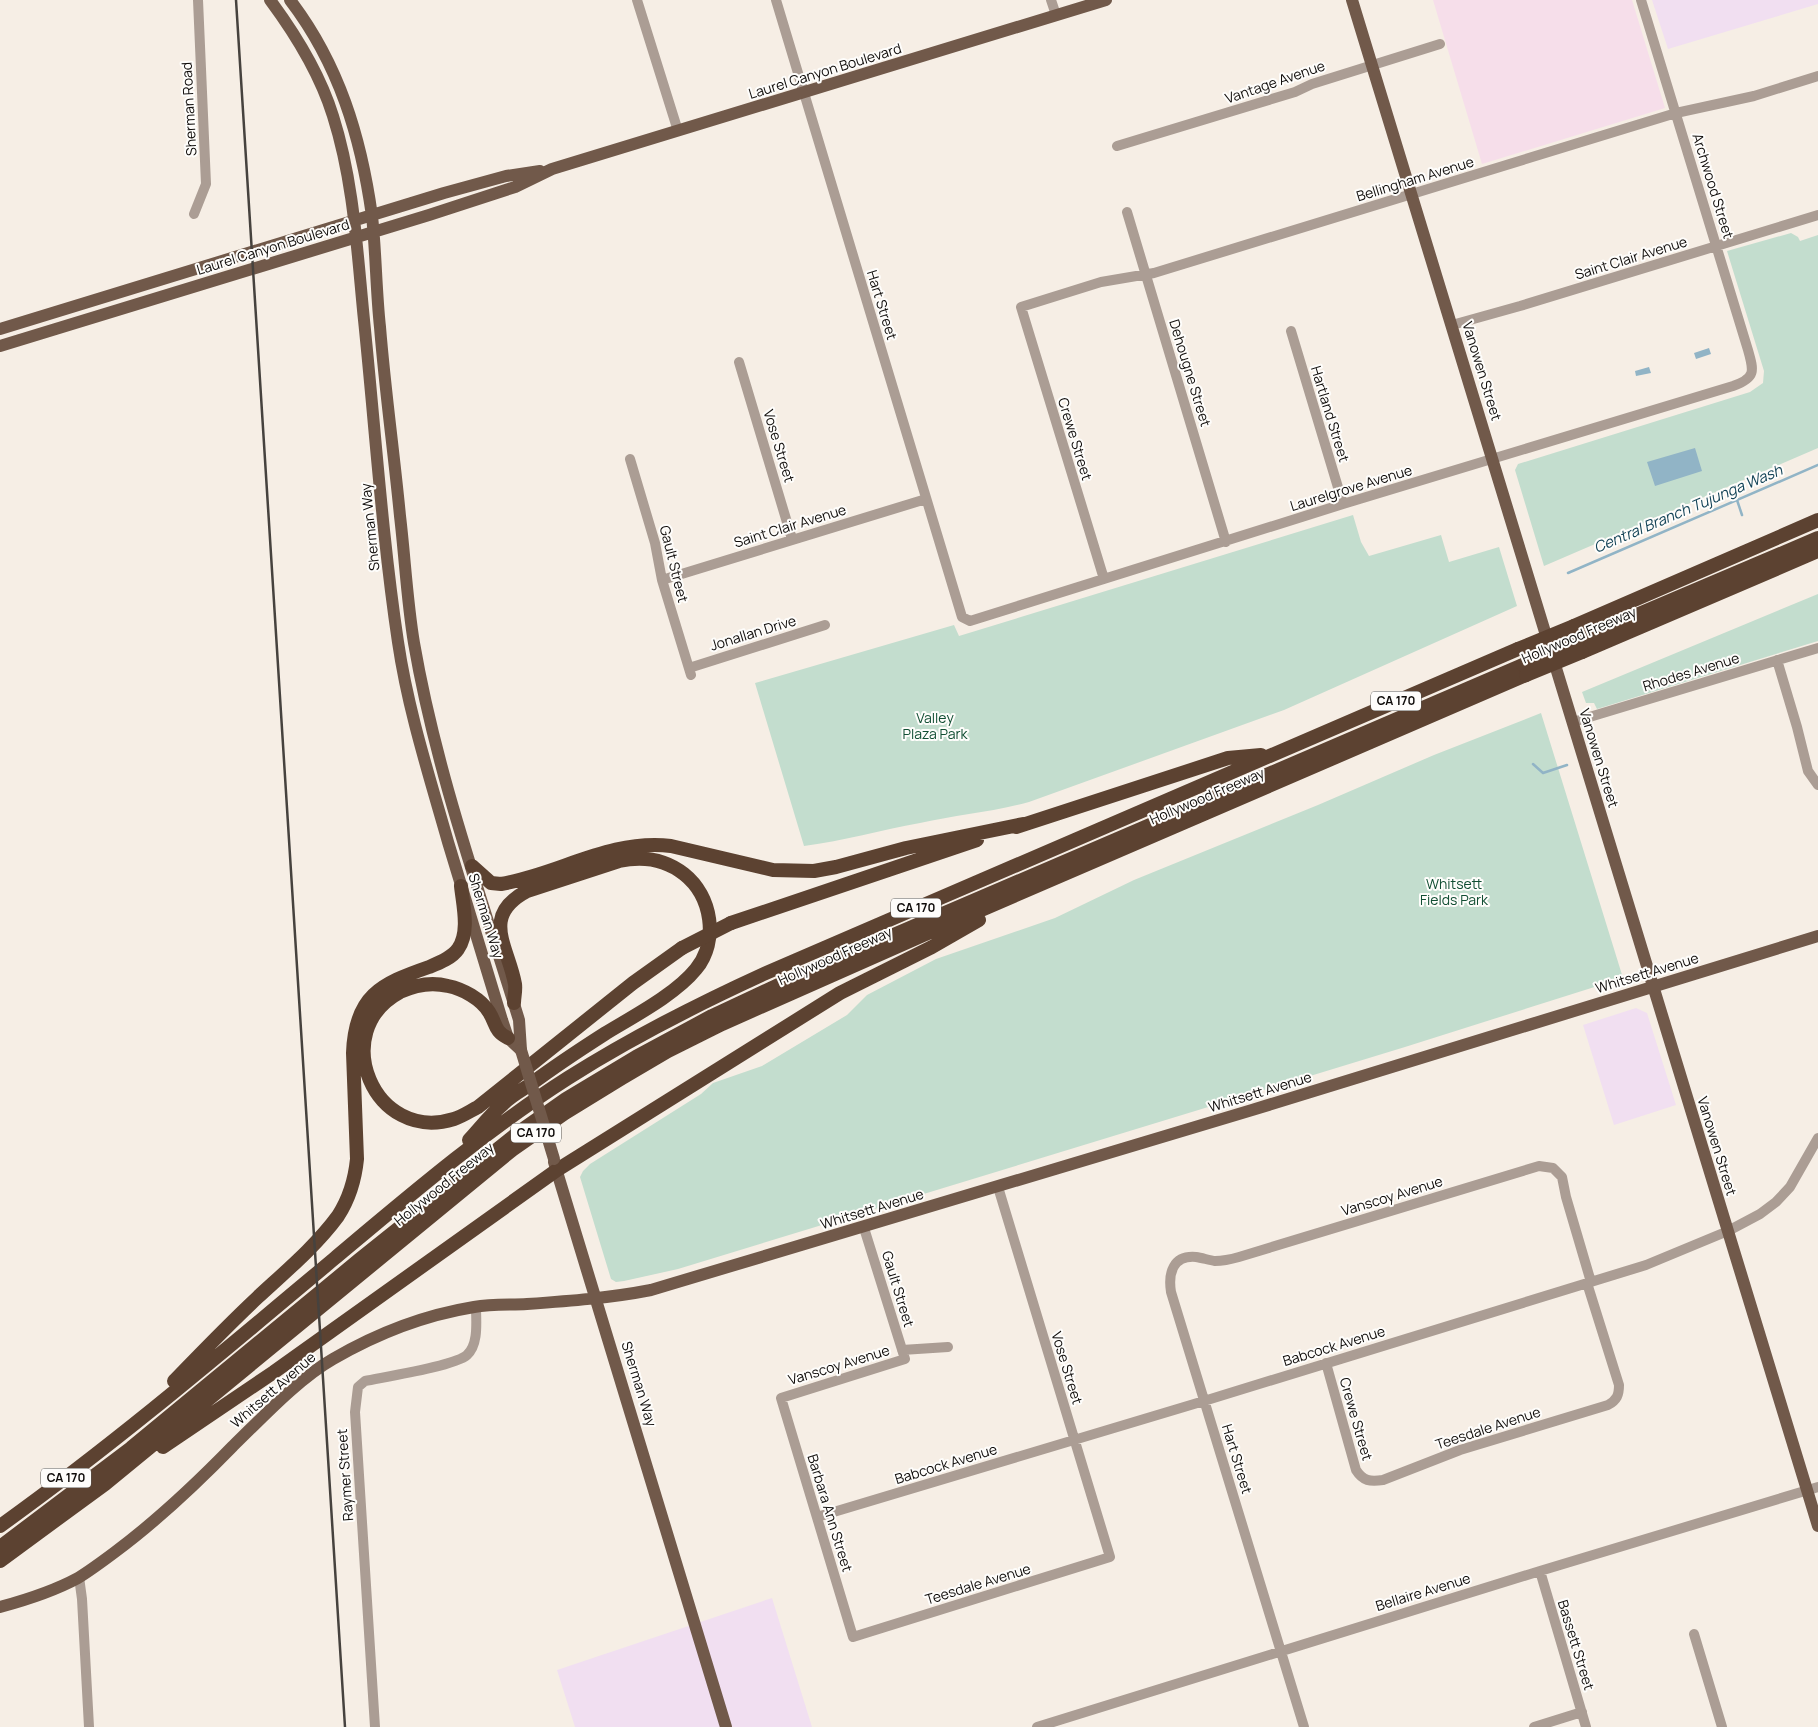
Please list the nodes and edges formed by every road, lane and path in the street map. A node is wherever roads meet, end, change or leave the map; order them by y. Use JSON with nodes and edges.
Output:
{"nodes":[{"id":1,"x":198,"y":0,"type":"edge"},
{"id":2,"x":270,"y":0,"type":"edge"},
{"id":3,"x":290,"y":0,"type":"edge"},
{"id":4,"x":637,"y":0,"type":"edge"},
{"id":5,"x":776,"y":0,"type":"edge"},
{"id":6,"x":1051,"y":0,"type":"edge"},
{"id":7,"x":1106,"y":0,"type":"edge"},
{"id":8,"x":1352,"y":0,"type":"edge"},
{"id":9,"x":1641,"y":0,"type":"edge"},
{"id":10,"x":1056,"y":15,"type":"junction"},
{"id":11,"x":1440,"y":44,"type":"dead end"},
{"id":12,"x":1372,"y":65,"type":"junction"},
{"id":13,"x":1818,"y":76,"type":"edge"},
{"id":14,"x":805,"y":93,"type":"junction"},
{"id":15,"x":1676,"y":113,"type":"junction"},
{"id":16,"x":678,"y":131,"type":"junction"},
{"id":17,"x":1117,"y":146,"type":"dead end"},
{"id":18,"x":552,"y":170,"type":"junction"},
{"id":19,"x":1412,"y":194,"type":"junction"},
{"id":20,"x":1127,"y":212,"type":"dead end"},
{"id":21,"x":194,"y":214,"type":"dead end"},
{"id":22,"x":372,"y":214,"type":"junction"},
{"id":23,"x":1818,"y":215,"type":"edge"},
{"id":24,"x":355,"y":220,"type":"junction"},
{"id":25,"x":373,"y":232,"type":"junction"},
{"id":26,"x":356,"y":238,"type":"junction"},
{"id":27,"x":1716,"y":246,"type":"junction"},
{"id":28,"x":1146,"y":275,"type":"junction"},
{"id":29,"x":1021,"y":307,"type":"joint"},
{"id":30,"x":1452,"y":325,"type":"junction"},
{"id":31,"x":0,"y":329,"type":"edge"},
{"id":32,"x":1291,"y":331,"type":"dead end"},
{"id":33,"x":0,"y":346,"type":"edge"},
{"id":34,"x":739,"y":362,"type":"dead end"},
{"id":35,"x":1748,"y":379,"type":"joint"},
{"id":36,"x":391,"y":428,"type":"junction"},
{"id":37,"x":375,"y":430,"type":"junction"},
{"id":38,"x":630,"y":459,"type":"dead end"},
{"id":39,"x":1493,"y":459,"type":"junction"},
{"id":40,"x":926,"y":499,"type":"junction"},
{"id":41,"x":1343,"y":504,"type":"junction"},
{"id":42,"x":1818,"y":520,"type":"edge"},
{"id":43,"x":1818,"y":530,"type":"edge"},
{"id":44,"x":1818,"y":538,"type":"edge"},
{"id":45,"x":792,"y":539,"type":"junction"},
{"id":46,"x":1226,"y":542,"type":"junction"},
{"id":47,"x":1814,"y":554,"type":"edge"},
{"id":48,"x":1104,"y":579,"type":"junction"},
{"id":49,"x":662,"y":580,"type":"junction"},
{"id":50,"x":962,"y":618,"type":"joint"},
{"id":51,"x":825,"y":625,"type":"dead end"},
{"id":52,"x":1578,"y":638,"type":"junction"},
{"id":53,"x":397,"y":640,"type":"junction"},
{"id":54,"x":414,"y":640,"type":"junction"},
{"id":55,"x":1818,"y":648,"type":"edge"},
{"id":56,"x":1777,"y":660,"type":"junction"},
{"id":57,"x":1522,"y":662,"type":"junction"},
{"id":58,"x":690,"y":672,"type":"joint"},
{"id":59,"x":420,"y":674,"type":"junction"},
{"id":60,"x":404,"y":676,"type":"junction"},
{"id":61,"x":1573,"y":722,"type":"junction"},
{"id":62,"x":432,"y":731,"type":"junction"},
{"id":63,"x":416,"y":733,"type":"junction"},
{"id":64,"x":1274,"y":754,"type":"junction"},
{"id":65,"x":1817,"y":785,"type":"edge"},
{"id":66,"x":1023,"y":824,"type":"junction"},
{"id":67,"x":472,"y":866,"type":"junction"},
{"id":68,"x":461,"y":886,"type":"junction"},
{"id":69,"x":1034,"y":888,"type":"junction"},
{"id":70,"x":1818,"y":936,"type":"edge"},
{"id":71,"x":1653,"y":987,"type":"junction"},
{"id":72,"x":514,"y":1004,"type":"junction"},
{"id":73,"x":508,"y":1038,"type":"junction"},
{"id":74,"x":521,"y":1050,"type":"junction"},
{"id":75,"x":1818,"y":1138,"type":"edge"},
{"id":76,"x":555,"y":1165,"type":"junction"},
{"id":77,"x":437,"y":1174,"type":"junction"},
{"id":78,"x":998,"y":1187,"type":"junction"},
{"id":79,"x":864,"y":1228,"type":"junction"},
{"id":80,"x":1728,"y":1231,"type":"junction"},
{"id":81,"x":1239,"y":1257,"type":"joint"},
{"id":82,"x":1589,"y":1283,"type":"junction"},
{"id":83,"x":597,"y":1298,"type":"junction"},
{"id":84,"x":476,"y":1306,"type":"junction"},
{"id":85,"x":948,"y":1347,"type":"dead end"},
{"id":86,"x":904,"y":1354,"type":"junction"},
{"id":87,"x":1326,"y":1363,"type":"junction"},
{"id":88,"x":781,"y":1398,"type":"joint"},
{"id":89,"x":1204,"y":1401,"type":"junction"},
{"id":90,"x":130,"y":1427,"type":"junction"},
{"id":91,"x":1074,"y":1439,"type":"junction"},
{"id":92,"x":1365,"y":1480,"type":"joint"},
{"id":93,"x":105,"y":1484,"type":"junction"},
{"id":94,"x":1813,"y":1488,"type":"edge"},
{"id":95,"x":817,"y":1517,"type":"junction"},
{"id":96,"x":0,"y":1526,"type":"edge"},
{"id":97,"x":1818,"y":1526,"type":"edge"},
{"id":98,"x":0,"y":1537,"type":"edge"},
{"id":99,"x":0,"y":1547,"type":"edge"},
{"id":100,"x":1110,"y":1557,"type":"joint"},
{"id":101,"x":0,"y":1561,"type":"edge"},
{"id":102,"x":1540,"y":1571,"type":"junction"},
{"id":103,"x":79,"y":1577,"type":"junction"},
{"id":104,"x":0,"y":1607,"type":"edge"},
{"id":105,"x":1694,"y":1634,"type":"dead end"},
{"id":106,"x":854,"y":1636,"type":"joint"},
{"id":107,"x":1281,"y":1651,"type":"junction"},
{"id":108,"x":1582,"y":1712,"type":"junction"},
{"id":109,"x":89,"y":1727,"type":"edge"},
{"id":110,"x":375,"y":1727,"type":"edge"},
{"id":111,"x":726,"y":1727,"type":"edge"},
{"id":112,"x":1037,"y":1727,"type":"edge"},
{"id":113,"x":1304,"y":1727,"type":"edge"},
{"id":114,"x":1534,"y":1727,"type":"edge"},
{"id":115,"x":1586,"y":1727,"type":"edge"},
{"id":116,"x":1722,"y":1727,"type":"edge"}],
"edges":[{"from":1,"to":21,"type":"street","name":"Sherman Road"},
{"from":2,"to":24,"type":"main road","name":"Sherman Way"},
{"from":3,"to":22,"type":"main road","name":"Sherman Way"},
{"from":4,"to":16,"type":"street"},
{"from":5,"to":14,"type":"street","name":"Hart Street"},
{"from":6,"to":10,"type":"street"},
{"from":7,"to":10,"type":"main road","name":"Laurel Canyon Boulevard"},
{"from":8,"to":12,"type":"main road","name":"Vanowen Street"},
{"from":9,"to":15,"type":"street","name":"Archwood Street"},
{"from":10,"to":14,"type":"main road","name":"Laurel Canyon Boulevard"},
{"from":11,"to":12,"type":"street","name":"Vantage Avenue"},
{"from":12,"to":17,"type":"street","name":"Vantage Avenue"},
{"from":12,"to":19,"type":"main road","name":"Vanowen Street"},
{"from":13,"to":15,"type":"street","name":"Bellingham Avenue"},
{"from":14,"to":16,"type":"main road","name":"Laurel Canyon Boulevard"},
{"from":14,"to":40,"type":"street","name":"Hart Street"},
{"from":15,"to":19,"type":"street","name":"Bellingham Avenue"},
{"from":15,"to":27,"type":"street","name":"Archwood Street"},
{"from":16,"to":18,"type":"main road","name":"Laurel Canyon Boulevard"},
{"from":18,"to":22,"type":"main road","name":"Laurel Canyon Boulevard"},
{"from":18,"to":25,"type":"main road","name":"Laurel Canyon Boulevard"},
{"from":19,"to":28,"type":"street","name":"Bellingham Avenue"},
{"from":19,"to":30,"type":"main road","name":"Vanowen Street"},
{"from":20,"to":28,"type":"street","name":"Dehougne Street"},
{"from":22,"to":24,"type":"main road","name":"Laurel Canyon Boulevard"},
{"from":22,"to":25,"type":"main road","name":"Sherman Way"},
{"from":23,"to":27,"type":"street","name":"Saint Clair Avenue"},
{"from":24,"to":26,"type":"main road","name":"Sherman Way"},
{"from":24,"to":31,"type":"main road","name":"Laurel Canyon Boulevard"},
{"from":25,"to":26,"type":"main road","name":"Laurel Canyon Boulevard"},
{"from":25,"to":36,"type":"main road","name":"Sherman Way"},
{"from":26,"to":33,"type":"main road","name":"Laurel Canyon Boulevard"},
{"from":26,"to":37,"type":"main road","name":"Sherman Way"},
{"from":27,"to":30,"type":"street","name":"Saint Clair Avenue"},
{"from":27,"to":35,"type":"street","name":"Archwood Street"},
{"from":28,"to":29,"type":"street","name":"Bellingham Avenue"},
{"from":28,"to":46,"type":"street","name":"Dehougne Street"},
{"from":29,"to":48,"type":"street","name":"Crewe Street"},
{"from":30,"to":39,"type":"main road","name":"Vanowen Street"},
{"from":32,"to":41,"type":"street","name":"Hartland Street"},
{"from":34,"to":45,"type":"street","name":"Vose Street"},
{"from":35,"to":39,"type":"street","name":"Laurelgrove Avenue"},
{"from":36,"to":37,"type":"main road"},
{"from":36,"to":54,"type":"main road","name":"Sherman Way"},
{"from":37,"to":53,"type":"main road","name":"Sherman Way"},
{"from":38,"to":49,"type":"street","name":"Gault Street"},
{"from":39,"to":41,"type":"street","name":"Laurelgrove Avenue"},
{"from":39,"to":61,"type":"main road","name":"Vanowen Street"},
{"from":40,"to":45,"type":"street","name":"Saint Clair Avenue"},
{"from":40,"to":50,"type":"street","name":"Hart Street"},
{"from":41,"to":46,"type":"street","name":"Laurelgrove Avenue"},
{"from":42,"to":52,"type":"highway","name":"Hollywood Freeway","number":"CA 170"},
{"from":43,"to":52,"type":"highway"},
{"from":44,"to":52,"type":"highway"},
{"from":45,"to":49,"type":"street","name":"Saint Clair Avenue"},
{"from":46,"to":48,"type":"street","name":"Laurelgrove Avenue"},
{"from":47,"to":52,"type":"highway","name":"Hollywood Freeway","number":"CA 170"},
{"from":48,"to":50,"type":"street","name":"Laurelgrove Avenue"},
{"from":49,"to":58,"type":"street","name":"Gault Street"},
{"from":51,"to":58,"type":"street","name":"Jonallan Drive"},
{"from":52,"to":57,"type":"highway","name":"Hollywood Freeway","number":"CA 170","bridge":true},
{"from":52,"to":57,"type":"highway","name":"Hollywood Freeway","number":"CA 170","bridge":true},
{"from":53,"to":54,"type":"main road"},
{"from":53,"to":60,"type":"main road","name":"Sherman Way"},
{"from":54,"to":59,"type":"main road","name":"Sherman Way"},
{"from":55,"to":56,"type":"street","name":"Rhodes Avenue"},
{"from":56,"to":61,"type":"street","name":"Rhodes Avenue"},
{"from":56,"to":65,"type":"street"},
{"from":57,"to":64,"type":"highway","name":"Hollywood Freeway","number":"CA 170"},
{"from":57,"to":69,"type":"highway","name":"Hollywood Freeway","number":"CA 170"},
{"from":57,"to":98,"type":"highway"},
{"from":57,"to":99,"type":"highway"},
{"from":59,"to":60,"type":"main road"},
{"from":59,"to":62,"type":"main road","name":"Sherman Way"},
{"from":60,"to":63,"type":"main road","name":"Sherman Way"},
{"from":61,"to":71,"type":"main road","name":"Vanowen Street"},
{"from":62,"to":63,"type":"main road"},
{"from":62,"to":67,"type":"main road","name":"Sherman Way"},
{"from":63,"to":68,"type":"main road","name":"Sherman Way"},
{"from":64,"to":66,"type":"highway"},
{"from":64,"to":77,"type":"highway","name":"Hollywood Freeway","number":"CA 170"},
{"from":66,"to":67,"type":"highway"},
{"from":66,"to":73,"type":"highway","bridge":true},
{"from":67,"to":72,"type":"main road","name":"Sherman Way"},
{"from":68,"to":73,"type":"main road","name":"Sherman Way"},
{"from":68,"to":90,"type":"highway"},
{"from":69,"to":76,"type":"highway"},
{"from":69,"to":93,"type":"highway","name":"Hollywood Freeway","number":"CA 170"},
{"from":70,"to":71,"type":"main road","name":"Whitsett Avenue"},
{"from":71,"to":78,"type":"main road","name":"Whitsett Avenue"},
{"from":71,"to":80,"type":"main road","name":"Vanowen Street"},
{"from":72,"to":74,"type":"main road","name":"Sherman Way"},
{"from":72,"to":77,"type":"highway"},
{"from":73,"to":74,"type":"main road"},
{"from":74,"to":76,"type":"main road","name":"Sherman Way","bridge":true},
{"from":75,"to":80,"type":"street","name":"Babcock Avenue"},
{"from":76,"to":83,"type":"main road","name":"Sherman Way"},
{"from":76,"to":93,"type":"highway"},
{"from":77,"to":90,"type":"highway","name":"Hollywood Freeway","number":"CA 170"},
{"from":78,"to":79,"type":"main road","name":"Whitsett Avenue"},
{"from":78,"to":91,"type":"street","name":"Vose Street"},
{"from":79,"to":83,"type":"main road","name":"Whitsett Avenue"},
{"from":79,"to":86,"type":"street","name":"Gault Street"},
{"from":80,"to":82,"type":"street","name":"Babcock Avenue"},
{"from":80,"to":94,"type":"main road","name":"Vanowen Street"},
{"from":81,"to":82,"type":"street","name":"Vanscoy Avenue"},
{"from":81,"to":89,"type":"street","name":"Hart Street"},
{"from":82,"to":87,"type":"street","name":"Babcock Avenue"},
{"from":82,"to":92,"type":"street","name":"Teesdale Avenue"},
{"from":83,"to":84,"type":"main road","name":"Whitsett Avenue"},
{"from":83,"to":111,"type":"main road","name":"Sherman Way"},
{"from":84,"to":103,"type":"main road","name":"Whitsett Avenue"},
{"from":84,"to":110,"type":"street","name":"Raymer Street"},
{"from":85,"to":86,"type":"street","name":"Vanscoy Avenue"},
{"from":86,"to":88,"type":"street","name":"Vanscoy Avenue"},
{"from":87,"to":89,"type":"street","name":"Babcock Avenue"},
{"from":87,"to":92,"type":"street","name":"Crewe Street"},
{"from":88,"to":95,"type":"street","name":"Barbara Ann Street"},
{"from":89,"to":91,"type":"street","name":"Babcock Avenue"},
{"from":89,"to":107,"type":"street","name":"Hart Street"},
{"from":90,"to":96,"type":"highway","name":"Hollywood Freeway","number":"CA 170"},
{"from":91,"to":95,"type":"street","name":"Babcock Avenue"},
{"from":91,"to":100,"type":"street","name":"Vose Street"},
{"from":93,"to":101,"type":"highway","name":"Hollywood Freeway","number":"CA 170"},
{"from":94,"to":97,"type":"main road","name":"Vanowen Street"},
{"from":94,"to":102,"type":"street","name":"Bellaire Avenue"},
{"from":95,"to":106,"type":"street","name":"Barbara Ann Street"},
{"from":100,"to":106,"type":"street","name":"Teesdale Avenue"},
{"from":102,"to":107,"type":"street","name":"Bellaire Avenue"},
{"from":102,"to":108,"type":"street","name":"Bassett Street"},
{"from":103,"to":104,"type":"main road","name":"Whitsett Avenue"},
{"from":103,"to":109,"type":"street"},
{"from":105,"to":116,"type":"street"},
{"from":107,"to":112,"type":"street","name":"Bellaire Avenue"},
{"from":107,"to":113,"type":"street","name":"Hart Street"},
{"from":108,"to":114,"type":"street"},
{"from":108,"to":115,"type":"street","name":"Bassett Street"}]}
